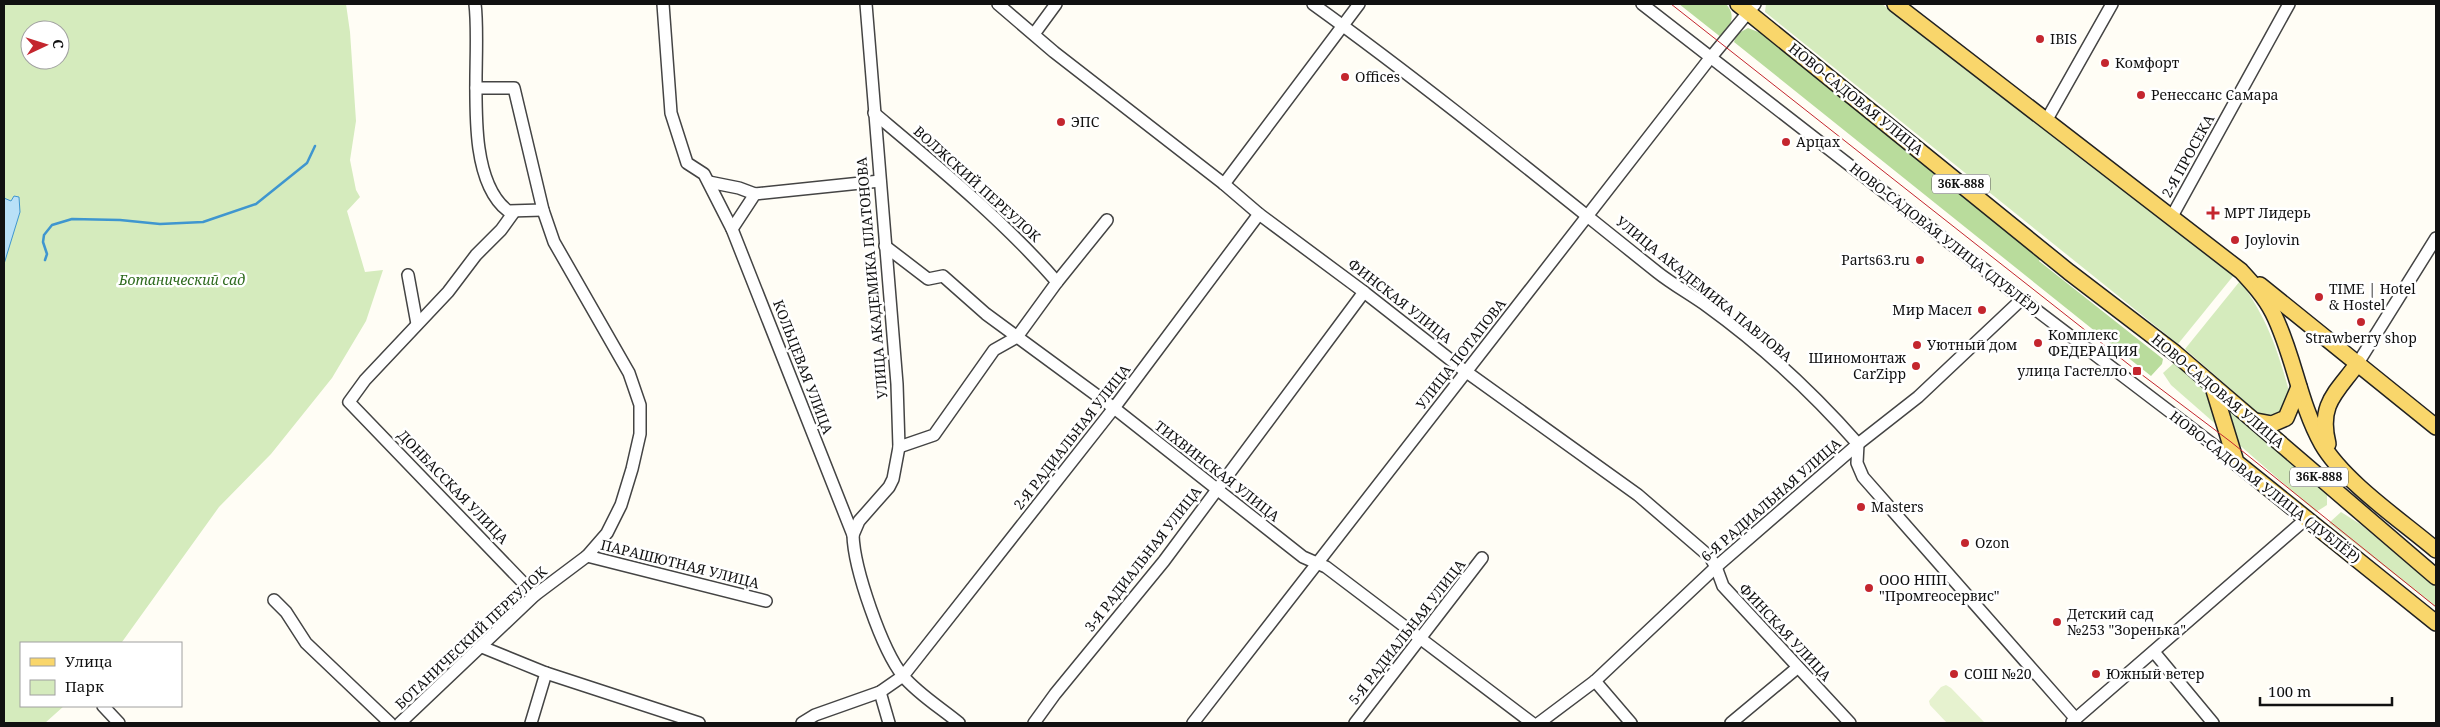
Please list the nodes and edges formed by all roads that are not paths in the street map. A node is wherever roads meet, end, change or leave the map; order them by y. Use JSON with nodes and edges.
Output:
{"nodes":[{"id":1,"x":663,"y":4,"type":"edge"},
{"id":2,"x":866,"y":4,"type":"edge"},
{"id":3,"x":998,"y":4,"type":"edge"},
{"id":4,"x":1056,"y":4,"type":"edge"},
{"id":5,"x":1313,"y":4,"type":"edge"},
{"id":6,"x":1359,"y":4,"type":"edge"},
{"id":7,"x":1642,"y":4,"type":"edge"},
{"id":8,"x":1895,"y":4,"type":"edge"},
{"id":9,"x":2112,"y":4,"type":"edge"},
{"id":10,"x":2289,"y":4,"type":"edge"},
{"id":11,"x":1747,"y":6,"type":"edge"},
{"id":12,"x":475,"y":8,"type":"edge"},
{"id":13,"x":1344,"y":26,"type":"junction"},
{"id":14,"x":1034,"y":34,"type":"junction"},
{"id":15,"x":1711,"y":57,"type":"junction"},
{"id":16,"x":476,"y":88,"type":"junction"},
{"id":17,"x":874,"y":113,"type":"junction"},
{"id":18,"x":2046,"y":121,"type":"junction"},
{"id":19,"x":880,"y":181,"type":"junction"},
{"id":20,"x":709,"y":182,"type":"junction"},
{"id":21,"x":1224,"y":184,"type":"junction"},
{"id":22,"x":755,"y":194,"type":"junction"},
{"id":23,"x":543,"y":210,"type":"junction"},
{"id":24,"x":514,"y":212,"type":"junction"},
{"id":25,"x":1259,"y":214,"type":"junction"},
{"id":26,"x":1588,"y":215,"type":"junction"},
{"id":27,"x":2171,"y":218,"type":"junction"},
{"id":28,"x":1107,"y":220,"type":"dead end"},
{"id":29,"x":732,"y":229,"type":"junction"},
{"id":30,"x":2436,"y":238,"type":"edge"},
{"id":31,"x":885,"y":246,"type":"junction"},
{"id":32,"x":2241,"y":270,"type":"junction"},
{"id":33,"x":408,"y":276,"type":"dead end"},
{"id":34,"x":1057,"y":282,"type":"junction"},
{"id":35,"x":1364,"y":292,"type":"junction"},
{"id":36,"x":2022,"y":299,"type":"junction"},
{"id":37,"x":417,"y":324,"type":"junction"},
{"id":38,"x":1017,"y":337,"type":"junction"},
{"id":39,"x":2358,"y":363,"type":"junction"},
{"id":40,"x":1466,"y":372,"type":"junction"},
{"id":41,"x":2213,"y":387,"type":"junction"},
{"id":42,"x":2299,"y":387,"type":"junction"},
{"id":43,"x":1114,"y":408,"type":"junction"},
{"id":44,"x":2256,"y":421,"type":"junction"},
{"id":45,"x":2436,"y":427,"type":"edge"},
{"id":46,"x":1858,"y":444,"type":"junction"},
{"id":47,"x":899,"y":447,"type":"junction"},
{"id":48,"x":2236,"y":462,"type":"junction"},
{"id":49,"x":2336,"y":464,"type":"junction"},
{"id":50,"x":1216,"y":489,"type":"junction"},
{"id":51,"x":2307,"y":518,"type":"junction"},
{"id":52,"x":853,"y":535,"type":"junction"},
{"id":53,"x":2436,"y":550,"type":"edge"},
{"id":54,"x":587,"y":556,"type":"junction"},
{"id":55,"x":1482,"y":558,"type":"dead end"},
{"id":56,"x":1317,"y":564,"type":"junction"},
{"id":57,"x":1716,"y":567,"type":"junction"},
{"id":58,"x":2436,"y":577,"type":"edge"},
{"id":59,"x":536,"y":595,"type":"junction"},
{"id":60,"x":274,"y":600,"type":"dead end"},
{"id":61,"x":766,"y":601,"type":"dead end"},
{"id":62,"x":2436,"y":623,"type":"edge"},
{"id":63,"x":1420,"y":638,"type":"junction"},
{"id":64,"x":482,"y":648,"type":"junction"},
{"id":65,"x":2154,"y":652,"type":"junction"},
{"id":66,"x":1797,"y":668,"type":"junction"},
{"id":67,"x":546,"y":673,"type":"junction"},
{"id":68,"x":903,"y":676,"type":"junction"},
{"id":69,"x":1595,"y":681,"type":"junction"},
{"id":70,"x":880,"y":692,"type":"junction"},
{"id":71,"x":104,"y":707,"type":"edge"},
{"id":72,"x":2074,"y":721,"type":"edge"},
{"id":73,"x":119,"y":723,"type":"edge"},
{"id":74,"x":390,"y":723,"type":"edge"},
{"id":75,"x":400,"y":723,"type":"edge"},
{"id":76,"x":531,"y":723,"type":"edge"},
{"id":77,"x":698,"y":723,"type":"edge"},
{"id":78,"x":802,"y":723,"type":"edge"},
{"id":79,"x":889,"y":723,"type":"edge"},
{"id":80,"x":959,"y":723,"type":"edge"},
{"id":81,"x":1034,"y":723,"type":"edge"},
{"id":82,"x":1193,"y":723,"type":"edge"},
{"id":83,"x":1355,"y":723,"type":"edge"},
{"id":84,"x":1532,"y":723,"type":"edge"},
{"id":85,"x":1539,"y":723,"type":"edge"},
{"id":86,"x":1631,"y":723,"type":"edge"},
{"id":87,"x":1731,"y":723,"type":"edge"},
{"id":88,"x":1850,"y":723,"type":"edge"},
{"id":89,"x":2213,"y":723,"type":"edge"}],
"edges":[{"from":1,"to":20,"type":"street","name":"КОЛЬЦЕВАЯ УЛИЦА"},
{"from":2,"to":17,"type":"street","name":"УЛИЦА АКАДЕМИКА ПЛАТОНОВА"},
{"from":3,"to":14,"type":"street","name":"ФИНСКАЯ УЛИЦА"},
{"from":4,"to":14,"type":"street"},
{"from":5,"to":13,"type":"street","name":"УЛИЦА АКАДЕМИКА ПАВЛОВА"},
{"from":6,"to":13,"type":"street"},
{"from":7,"to":15,"type":"street","name":"НОВО-САДОВАЯ УЛИЦА (ДУБЛЁР)"},
{"from":8,"to":18,"type":"main road","number":"36К-888"},
{"from":9,"to":18,"type":"street"},
{"from":10,"to":27,"type":"street","name":"2-Я ПРОСЕКА"},
{"from":11,"to":15,"type":"street","name":"УЛИЦА ПОТАПОВА"},
{"from":11,"to":41,"type":"main road","name":"НОВО-САДОВАЯ УЛИЦА","number":"36К-888"},
{"from":12,"to":16,"type":"street"},
{"from":13,"to":21,"type":"street"},
{"from":13,"to":26,"type":"street","name":"УЛИЦА АКАДЕМИКА ПАВЛОВА"},
{"from":14,"to":21,"type":"street","name":"ФИНСКАЯ УЛИЦА"},
{"from":15,"to":26,"type":"street","name":"УЛИЦА ПОТАПОВА"},
{"from":15,"to":36,"type":"street","name":"НОВО-САДОВАЯ УЛИЦА (ДУБЛЁР)"},
{"from":16,"to":23,"type":"street","name":"БОТАНИЧЕСКИЙ ПЕРЕУЛОК"},
{"from":16,"to":24,"type":"street"},
{"from":17,"to":19,"type":"street","name":"УЛИЦА АКАДЕМИКА ПЛАТОНОВА"},
{"from":17,"to":34,"type":"street","name":"ВОЛЖСКИЙ ПЕРЕУЛОК"},
{"from":18,"to":27,"type":"main road","number":"36К-888"},
{"from":19,"to":22,"type":"street"},
{"from":19,"to":31,"type":"street","name":"УЛИЦА АКАДЕМИКА ПЛАТОНОВА"},
{"from":20,"to":22,"type":"street"},
{"from":20,"to":29,"type":"street","name":"КОЛЬЦЕВАЯ УЛИЦА"},
{"from":21,"to":25,"type":"street","name":"ФИНСКАЯ УЛИЦА"},
{"from":22,"to":29,"type":"street"},
{"from":23,"to":24,"type":"street"},
{"from":23,"to":54,"type":"street","name":"БОТАНИЧЕСКИЙ ПЕРЕУЛОК"},
{"from":24,"to":37,"type":"street"},
{"from":25,"to":35,"type":"street","name":"ФИНСКАЯ УЛИЦА"},
{"from":25,"to":43,"type":"street","name":"2-Я РАДИАЛЬНАЯ УЛИЦА"},
{"from":26,"to":40,"type":"street","name":"УЛИЦА ПОТАПОВА"},
{"from":26,"to":46,"type":"street","name":"УЛИЦА АКАДЕМИКА ПАВЛОВА"},
{"from":27,"to":32,"type":"main road","number":"36К-888"},
{"from":28,"to":34,"type":"street"},
{"from":29,"to":52,"type":"street","name":"КОЛЬЦЕВАЯ УЛИЦА"},
{"from":30,"to":39,"type":"street"},
{"from":31,"to":38,"type":"street","name":"ТИХВИНСКАЯ УЛИЦА"},
{"from":31,"to":47,"type":"street","name":"УЛИЦА АКАДЕМИКА ПЛАТОНОВА"},
{"from":32,"to":39,"type":"main road"},
{"from":32,"to":42,"type":"main road","number":"36К-888"},
{"from":33,"to":37,"type":"street"},
{"from":34,"to":38,"type":"street"},
{"from":35,"to":40,"type":"street","name":"ФИНСКАЯ УЛИЦА"},
{"from":35,"to":50,"type":"street","name":"3-Я РАДИАЛЬНАЯ УЛИЦА"},
{"from":36,"to":46,"type":"street","name":"6-Я РАДИАЛЬНАЯ УЛИЦА"},
{"from":36,"to":48,"type":"street","name":"НОВО-САДОВАЯ УЛИЦА (ДУБЛЁР)"},
{"from":37,"to":59,"type":"street","name":"ДОНБАССКАЯ УЛИЦА"},
{"from":38,"to":43,"type":"street","name":"ТИХВИНСКАЯ УЛИЦА"},
{"from":38,"to":47,"type":"street"},
{"from":39,"to":45,"type":"main road"},
{"from":39,"to":49,"type":"main road"},
{"from":40,"to":56,"type":"street","name":"УЛИЦА ПОТАПОВА"},
{"from":40,"to":57,"type":"street","name":"ФИНСКАЯ УЛИЦА"},
{"from":41,"to":44,"type":"main road","name":"НОВО-САДОВАЯ УЛИЦА","number":"36К-888"},
{"from":41,"to":48,"type":"main road"},
{"from":42,"to":44,"type":"main road"},
{"from":42,"to":49,"type":"main road","number":"36К-888"},
{"from":43,"to":50,"type":"street","name":"ТИХВИНСКАЯ УЛИЦА"},
{"from":43,"to":68,"type":"street","name":"2-Я РАДИАЛЬНАЯ УЛИЦА"},
{"from":44,"to":58,"type":"main road","name":"НОВО-САДОВАЯ УЛИЦА","number":"36К-888"},
{"from":46,"to":57,"type":"street","name":"6-Я РАДИАЛЬНАЯ УЛИЦА"},
{"from":46,"to":72,"type":"street"},
{"from":47,"to":52,"type":"street","name":"УЛИЦА АКАДЕМИКА ПЛАТОНОВА"},
{"from":48,"to":51,"type":"main road","name":"НОВО-САДОВАЯ УЛИЦА (ДУБЛЁР)"},
{"from":49,"to":53,"type":"main road","number":"36К-888"},
{"from":50,"to":56,"type":"street","name":"ТИХВИНСКАЯ УЛИЦА"},
{"from":50,"to":81,"type":"street","name":"3-Я РАДИАЛЬНАЯ УЛИЦА"},
{"from":51,"to":62,"type":"main road","name":"НОВО-САДОВАЯ УЛИЦА (ДУБЛЁР)"},
{"from":51,"to":65,"type":"street"},
{"from":52,"to":68,"type":"street","name":"КОЛЬЦЕВАЯ УЛИЦА"},
{"from":54,"to":59,"type":"street","name":"БОТАНИЧЕСКИЙ ПЕРЕУЛОК"},
{"from":54,"to":61,"type":"street","name":"ПАРАШЮТНАЯ УЛИЦА"},
{"from":55,"to":63,"type":"street","name":"5-Я РАДИАЛЬНАЯ УЛИЦА"},
{"from":56,"to":63,"type":"street","name":"ТИХВИНСКАЯ УЛИЦА"},
{"from":56,"to":82,"type":"street","name":"УЛИЦА ПОТАПОВА"},
{"from":57,"to":66,"type":"street","name":"ФИНСКАЯ УЛИЦА"},
{"from":57,"to":69,"type":"street","name":"6-Я РАДИАЛЬНАЯ УЛИЦА"},
{"from":59,"to":64,"type":"street","name":"БОТАНИЧЕСКИЙ ПЕРЕУЛОК"},
{"from":60,"to":74,"type":"street"},
{"from":63,"to":83,"type":"street","name":"5-Я РАДИАЛЬНАЯ УЛИЦА"},
{"from":63,"to":84,"type":"street","name":"ТИХВИНСКАЯ УЛИЦА"},
{"from":64,"to":67,"type":"street"},
{"from":64,"to":75,"type":"street","name":"БОТАНИЧЕСКИЙ ПЕРЕУЛОК"},
{"from":65,"to":72,"type":"street"},
{"from":65,"to":89,"type":"street"},
{"from":66,"to":87,"type":"street"},
{"from":66,"to":88,"type":"street","name":"ФИНСКАЯ УЛИЦА"},
{"from":67,"to":76,"type":"street"},
{"from":67,"to":77,"type":"street"},
{"from":68,"to":70,"type":"street"},
{"from":68,"to":80,"type":"street","name":"КОЛЬЦЕВАЯ УЛИЦА"},
{"from":69,"to":85,"type":"street","name":"6-Я РАДИАЛЬНАЯ УЛИЦА"},
{"from":69,"to":86,"type":"street"},
{"from":70,"to":78,"type":"street"},
{"from":70,"to":79,"type":"street"},
{"from":71,"to":73,"type":"street"}]}
